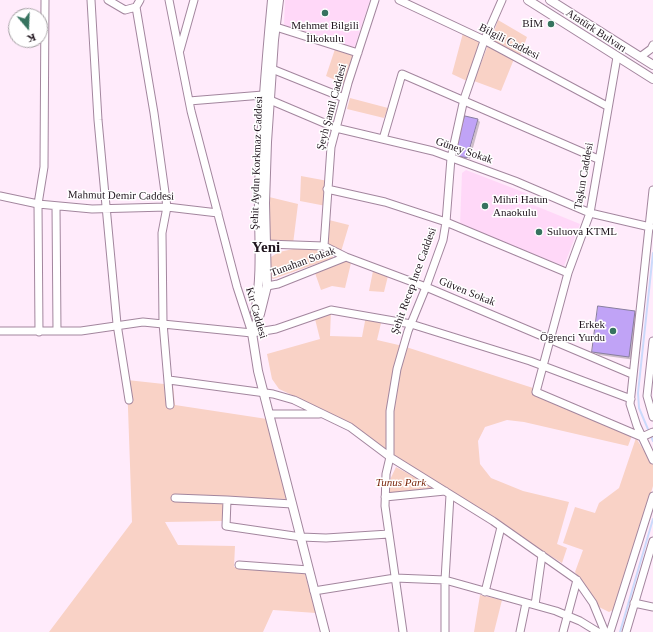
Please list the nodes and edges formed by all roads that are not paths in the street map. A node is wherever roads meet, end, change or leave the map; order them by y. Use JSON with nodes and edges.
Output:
{"nodes":[{"id":1,"x":44,"y":0,"type":"edge"},
{"id":2,"x":91,"y":0,"type":"edge"},
{"id":3,"x":108,"y":0,"type":"edge"},
{"id":4,"x":140,"y":0,"type":"edge"},
{"id":5,"x":169,"y":0,"type":"edge"},
{"id":6,"x":194,"y":0,"type":"edge"},
{"id":7,"x":272,"y":0,"type":"edge"},
{"id":8,"x":279,"y":0,"type":"edge"},
{"id":9,"x":375,"y":0,"type":"edge"},
{"id":10,"x":399,"y":0,"type":"edge"},
{"id":11,"x":502,"y":0,"type":"edge"},
{"id":12,"x":528,"y":0,"type":"edge"},
{"id":13,"x":550,"y":0,"type":"edge"},
{"id":14,"x":136,"y":7,"type":"junction"},
{"id":15,"x":276,"y":27,"type":"junction"},
{"id":16,"x":484,"y":41,"type":"junction"},
{"id":17,"x":653,"y":44,"type":"edge"},
{"id":18,"x":179,"y":53,"type":"junction"},
{"id":19,"x":358,"y":53,"type":"junction"},
{"id":20,"x":617,"y":57,"type":"junction"},
{"id":21,"x":640,"y":57,"type":"junction"},
{"id":22,"x":653,"y":65,"type":"edge"},
{"id":23,"x":272,"y":69,"type":"junction"},
{"id":24,"x":653,"y":79,"type":"edge"},
{"id":25,"x":266,"y":97,"type":"junction"},
{"id":26,"x":344,"y":98,"type":"junction"},
{"id":27,"x":464,"y":99,"type":"junction"},
{"id":28,"x":189,"y":101,"type":"junction"},
{"id":29,"x":607,"y":106,"type":"junction"},
{"id":30,"x":336,"y":128,"type":"junction"},
{"id":31,"x":383,"y":139,"type":"junction"},
{"id":32,"x":451,"y":158,"type":"junction"},
{"id":33,"x":598,"y":159,"type":"junction"},
{"id":34,"x":327,"y":189,"type":"junction"},
{"id":35,"x":653,"y":190,"type":"edge"},
{"id":36,"x":0,"y":196,"type":"edge"},
{"id":37,"x":38,"y":204,"type":"junction"},
{"id":38,"x":56,"y":206,"type":"junction"},
{"id":39,"x":167,"y":207,"type":"junction"},
{"id":40,"x":106,"y":208,"type":"junction"},
{"id":41,"x":218,"y":213,"type":"junction"},
{"id":42,"x":590,"y":213,"type":"junction"},
{"id":43,"x":446,"y":222,"type":"junction"},
{"id":44,"x":650,"y":227,"type":"junction"},
{"id":45,"x":266,"y":244,"type":"junction"},
{"id":46,"x":324,"y":246,"type":"junction"},
{"id":47,"x":346,"y":257,"type":"junction"},
{"id":48,"x":568,"y":273,"type":"junction"},
{"id":49,"x":267,"y":286,"type":"junction"},
{"id":50,"x":426,"y":287,"type":"junction"},
{"id":51,"x":164,"y":323,"type":"junction"},
{"id":52,"x":117,"y":324,"type":"junction"},
{"id":53,"x":410,"y":324,"type":"junction"},
{"id":54,"x":253,"y":329,"type":"junction"},
{"id":55,"x":0,"y":331,"type":"edge"},
{"id":56,"x":57,"y":331,"type":"junction"},
{"id":57,"x":39,"y":332,"type":"junction"},
{"id":58,"x":552,"y":339,"type":"junction"},
{"id":59,"x":653,"y":341,"type":"edge"},
{"id":60,"x":544,"y":366,"type":"junction"},
{"id":61,"x":632,"y":374,"type":"junction"},
{"id":62,"x":169,"y":380,"type":"junction"},
{"id":63,"x":264,"y":392,"type":"junction"},
{"id":64,"x":630,"y":399,"type":"junction"},
{"id":65,"x":129,"y":400,"type":"dead end"},
{"id":66,"x":170,"y":405,"type":"dead end"},
{"id":67,"x":269,"y":414,"type":"junction"},
{"id":68,"x":321,"y":414,"type":"junction"},
{"id":69,"x":653,"y":417,"type":"edge"},
{"id":70,"x":649,"y":434,"type":"edge"},
{"id":71,"x":390,"y":457,"type":"junction"},
{"id":72,"x":653,"y":460,"type":"edge"},
{"id":73,"x":448,"y":493,"type":"junction"},
{"id":74,"x":653,"y":496,"type":"edge"},
{"id":75,"x":385,"y":497,"type":"junction"},
{"id":76,"x":175,"y":498,"type":"dead end"},
{"id":77,"x":227,"y":500,"type":"junction"},
{"id":78,"x":292,"y":504,"type":"junction"},
{"id":79,"x":501,"y":527,"type":"junction"},
{"id":80,"x":389,"y":534,"type":"junction"},
{"id":81,"x":301,"y":537,"type":"junction"},
{"id":82,"x":653,"y":543,"type":"edge"},
{"id":83,"x":542,"y":555,"type":"junction"},
{"id":84,"x":239,"y":565,"type":"dead end"},
{"id":85,"x":309,"y":570,"type":"junction"},
{"id":86,"x":396,"y":578,"type":"junction"},
{"id":87,"x":445,"y":580,"type":"junction"},
{"id":88,"x":577,"y":580,"type":"junction"},
{"id":89,"x":314,"y":591,"type":"junction"},
{"id":90,"x":485,"y":592,"type":"junction"},
{"id":91,"x":526,"y":603,"type":"junction"},
{"id":92,"x":634,"y":603,"type":"junction"},
{"id":93,"x":535,"y":605,"type":"junction"},
{"id":94,"x":653,"y":607,"type":"edge"},
{"id":95,"x":567,"y":616,"type":"junction"},
{"id":96,"x":325,"y":632,"type":"edge"},
{"id":97,"x":402,"y":632,"type":"edge"},
{"id":98,"x":445,"y":632,"type":"edge"},
{"id":99,"x":520,"y":632,"type":"edge"},
{"id":100,"x":563,"y":632,"type":"edge"},
{"id":101,"x":598,"y":632,"type":"edge"},
{"id":102,"x":605,"y":632,"type":"edge"},
{"id":103,"x":610,"y":632,"type":"edge"},
{"id":104,"x":626,"y":632,"type":"edge"}],
"edges":[{"from":1,"to":37,"type":"street"},
{"from":2,"to":40,"type":"street"},
{"from":3,"to":14,"type":"street"},
{"from":4,"to":14,"type":"street"},
{"from":5,"to":18,"type":"street","name":"Kır Caddesi"},
{"from":6,"to":18,"type":"street"},
{"from":7,"to":25,"type":"main road","name":"Şehit Aydın Korkmaz Caddesi"},
{"from":8,"to":15,"type":"main road","name":"Şehit Aydın Korkmaz Caddesi"},
{"from":9,"to":19,"type":"street","name":"Şeyh Şamil Caddesi"},
{"from":10,"to":16,"type":"street","name":"Bilgili Caddesi"},
{"from":11,"to":16,"type":"street","name":"Şehit Recep İnce Caddesi"},
{"from":12,"to":20,"type":"main road","name":"Atatürk Bulvarı"},
{"from":13,"to":21,"type":"main road","name":"Atatürk Bulvarı"},
{"from":14,"to":39,"type":"street"},
{"from":15,"to":19,"type":"street"},
{"from":15,"to":23,"type":"main road","name":"Şehit Aydın Korkmaz Caddesi"},
{"from":16,"to":27,"type":"street","name":"Şehit Recep İnce Caddesi"},
{"from":16,"to":29,"type":"street","name":"Bilgili Caddesi"},
{"from":17,"to":21,"type":"street"},
{"from":18,"to":28,"type":"street","name":"Kır Caddesi"},
{"from":19,"to":26,"type":"street","name":"Şeyh Şamil Caddesi"},
{"from":20,"to":24,"type":"main road","name":"Atatürk Bulvarı"},
{"from":20,"to":29,"type":"street","name":"Taşkın Caddesi"},
{"from":21,"to":22,"type":"main road","name":"Atatürk Bulvarı"},
{"from":23,"to":25,"type":"main road","name":"Şehit Aydın Korkmaz Caddesi"},
{"from":23,"to":26,"type":"street"},
{"from":25,"to":28,"type":"street"},
{"from":25,"to":30,"type":"street","name":"Güney Sokak"},
{"from":25,"to":45,"type":"main road","name":"Şehit Aydın Korkmaz Caddesi"},
{"from":25,"to":54,"type":"main road","name":"Şehit Aydın Korkmaz Caddesi"},
{"from":26,"to":30,"type":"street","name":"Şeyh Şamil Caddesi"},
{"from":27,"to":31,"type":"street"},
{"from":27,"to":32,"type":"street","name":"Şehit Recep İnce Caddesi"},
{"from":27,"to":33,"type":"street"},
{"from":28,"to":41,"type":"street","name":"Kır Caddesi"},
{"from":29,"to":33,"type":"street","name":"Taşkın Caddesi"},
{"from":30,"to":31,"type":"street","name":"Güney Sokak"},
{"from":30,"to":34,"type":"street","name":"Şeyh Şamil Caddesi"},
{"from":31,"to":32,"type":"street","name":"Güney Sokak"},
{"from":32,"to":42,"type":"street","name":"Güney Sokak"},
{"from":32,"to":43,"type":"street","name":"Şehit Recep İnce Caddesi"},
{"from":33,"to":42,"type":"street","name":"Taşkın Caddesi"},
{"from":34,"to":43,"type":"street"},
{"from":34,"to":46,"type":"street","name":"Şeyh Şamil Caddesi"},
{"from":35,"to":44,"type":"street"},
{"from":36,"to":37,"type":"street","name":"Mahmut Demir Caddesi"},
{"from":37,"to":38,"type":"street","name":"Mahmut Demir Caddesi"},
{"from":37,"to":57,"type":"street"},
{"from":38,"to":40,"type":"street","name":"Mahmut Demir Caddesi"},
{"from":38,"to":56,"type":"street"},
{"from":39,"to":40,"type":"street","name":"Mahmut Demir Caddesi"},
{"from":39,"to":41,"type":"street","name":"Mahmut Demir Caddesi"},
{"from":39,"to":51,"type":"street"},
{"from":40,"to":52,"type":"street"},
{"from":41,"to":54,"type":"street","name":"Kır Caddesi"},
{"from":42,"to":44,"type":"street","name":"Güney Sokak"},
{"from":42,"to":48,"type":"street","name":"Taşkın Caddesi"},
{"from":43,"to":48,"type":"street"},
{"from":43,"to":50,"type":"street","name":"Şehit Recep İnce Caddesi"},
{"from":44,"to":61,"type":"street"},
{"from":45,"to":46,"type":"street","name":"Güven Sokak"},
{"from":45,"to":49,"type":"main road","name":"Şehit Aydın Korkmaz Caddesi"},
{"from":46,"to":47,"type":"street","name":"Güven Sokak"},
{"from":47,"to":49,"type":"street","name":"Tunahan Sokak"},
{"from":47,"to":50,"type":"street","name":"Güven Sokak"},
{"from":48,"to":58,"type":"street","name":"Taşkın Caddesi"},
{"from":49,"to":54,"type":"main road","name":"Şehit Aydın Korkmaz Caddesi"},
{"from":50,"to":53,"type":"street","name":"Şehit Recep İnce Caddesi"},
{"from":50,"to":58,"type":"street","name":"Güven Sokak"},
{"from":51,"to":52,"type":"street"},
{"from":51,"to":54,"type":"street"},
{"from":51,"to":62,"type":"street"},
{"from":52,"to":56,"type":"street"},
{"from":52,"to":65,"type":"street"},
{"from":53,"to":54,"type":"street"},
{"from":53,"to":60,"type":"street"},
{"from":53,"to":71,"type":"street","name":"Şehit Recep İnce Caddesi"},
{"from":54,"to":63,"type":"main road","name":"Kır Caddesi"},
{"from":55,"to":57,"type":"street"},
{"from":56,"to":57,"type":"street"},
{"from":58,"to":60,"type":"street","name":"Taşkın Caddesi"},
{"from":58,"to":61,"type":"street","name":"Güven Sokak"},
{"from":59,"to":69,"type":"street"},
{"from":60,"to":64,"type":"street"},
{"from":60,"to":70,"type":"street","name":"Taşkın Caddesi"},
{"from":61,"to":64,"type":"street"},
{"from":62,"to":63,"type":"street"},
{"from":62,"to":66,"type":"street"},
{"from":63,"to":67,"type":"main road","name":"Kır Caddesi"},
{"from":63,"to":68,"type":"street"},
{"from":64,"to":70,"type":"street"},
{"from":67,"to":68,"type":"street"},
{"from":67,"to":78,"type":"main road","name":"Kır Caddesi"},
{"from":68,"to":71,"type":"street"},
{"from":70,"to":72,"type":"street"},
{"from":71,"to":73,"type":"street"},
{"from":71,"to":75,"type":"street","name":"Şehit Recep İnce Caddesi"},
{"from":73,"to":75,"type":"street"},
{"from":73,"to":79,"type":"street"},
{"from":73,"to":87,"type":"street"},
{"from":74,"to":103,"type":"street"},
{"from":75,"to":80,"type":"street","name":"Şehit Recep İnce Caddesi"},
{"from":76,"to":77,"type":"street"},
{"from":77,"to":78,"type":"street"},
{"from":77,"to":81,"type":"street"},
{"from":78,"to":81,"type":"main road","name":"Kır Caddesi"},
{"from":79,"to":83,"type":"street"},
{"from":79,"to":90,"type":"street"},
{"from":80,"to":81,"type":"street"},
{"from":80,"to":86,"type":"street","name":"Şehit Recep İnce Caddesi"},
{"from":81,"to":85,"type":"main road","name":"Kır Caddesi"},
{"from":82,"to":92,"type":"street"},
{"from":83,"to":88,"type":"street"},
{"from":83,"to":93,"type":"street"},
{"from":84,"to":85,"type":"street"},
{"from":85,"to":89,"type":"main road","name":"Kır Caddesi"},
{"from":86,"to":87,"type":"street"},
{"from":86,"to":89,"type":"street"},
{"from":86,"to":97,"type":"street","name":"Şehit Recep İnce Caddesi"},
{"from":87,"to":90,"type":"street"},
{"from":87,"to":98,"type":"street"},
{"from":88,"to":95,"type":"street"},
{"from":88,"to":102,"type":"street"},
{"from":89,"to":96,"type":"main road","name":"Kır Caddesi"},
{"from":90,"to":91,"type":"street"},
{"from":91,"to":93,"type":"street"},
{"from":91,"to":99,"type":"street"},
{"from":92,"to":94,"type":"street"},
{"from":92,"to":104,"type":"street"},
{"from":93,"to":95,"type":"street"},
{"from":95,"to":100,"type":"street"},
{"from":95,"to":101,"type":"street"}]}
